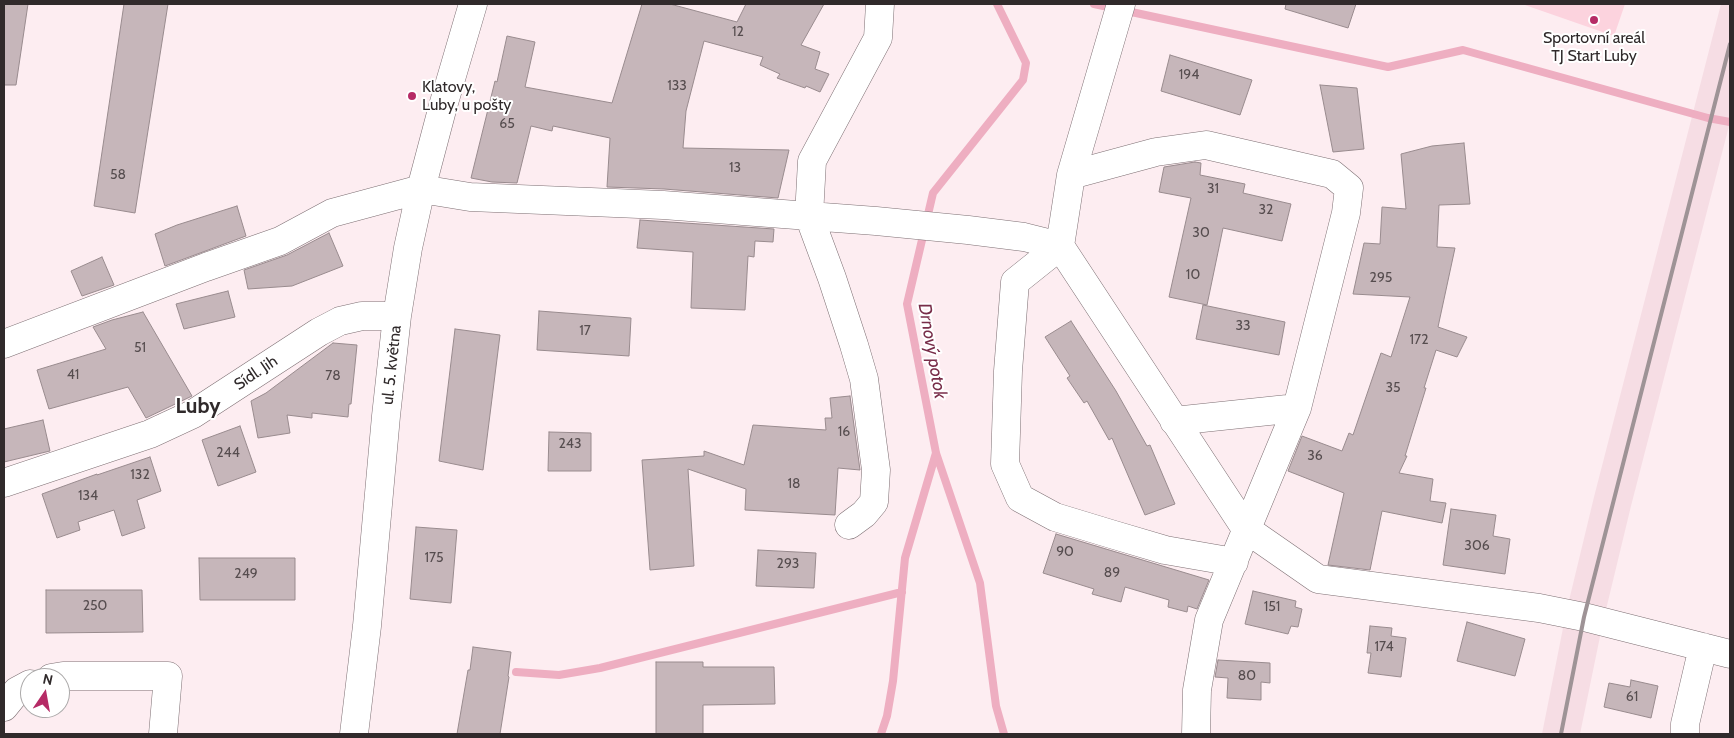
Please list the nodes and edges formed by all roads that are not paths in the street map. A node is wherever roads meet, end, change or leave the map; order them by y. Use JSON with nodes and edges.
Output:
{"nodes":[{"id":1,"x":474,"y":4,"type":"edge"},
{"id":2,"x":880,"y":4,"type":"edge"},
{"id":3,"x":1118,"y":16,"type":"edge"},
{"id":4,"x":1071,"y":176,"type":"junction"},
{"id":5,"x":421,"y":189,"type":"junction"},
{"id":6,"x":809,"y":216,"type":"junction"},
{"id":7,"x":1060,"y":246,"type":"junction"},
{"id":8,"x":397,"y":316,"type":"junction"},
{"id":9,"x":4,"y":344,"type":"edge"},
{"id":10,"x":1297,"y":408,"type":"junction"},
{"id":11,"x":1174,"y":421,"type":"junction"},
{"id":12,"x":4,"y":482,"type":"edge"},
{"id":13,"x":849,"y":525,"type":"dead end"},
{"id":14,"x":1246,"y":529,"type":"junction"},
{"id":15,"x":1234,"y":562,"type":"junction"},
{"id":16,"x":1703,"y":647,"type":"junction"},
{"id":17,"x":1730,"y":654,"type":"edge"},
{"id":18,"x":70,"y":676,"type":"edge"},
{"id":19,"x":20,"y":690,"type":"edge"},
{"id":20,"x":4,"y":707,"type":"edge"},
{"id":21,"x":163,"y":734,"type":"edge"},
{"id":22,"x":354,"y":734,"type":"edge"},
{"id":23,"x":1196,"y":734,"type":"edge"},
{"id":24,"x":1685,"y":734,"type":"edge"}],
"edges":[{"from":1,"to":5,"type":"street","name":"ul. 5. května"},
{"from":2,"to":6,"type":"street"},
{"from":3,"to":4,"type":"street"},
{"from":4,"to":7,"type":"street"},
{"from":4,"to":10,"type":"street"},
{"from":5,"to":6,"type":"street"},
{"from":5,"to":8,"type":"street","name":"ul. 5. května"},
{"from":5,"to":9,"type":"street"},
{"from":6,"to":7,"type":"street"},
{"from":6,"to":13,"type":"street"},
{"from":7,"to":11,"type":"street"},
{"from":7,"to":15,"type":"street"},
{"from":8,"to":12,"type":"street","name":"Sídl. Jih"},
{"from":8,"to":22,"type":"street","name":"ul. 5. května"},
{"from":10,"to":11,"type":"street"},
{"from":10,"to":14,"type":"street"},
{"from":11,"to":14,"type":"street"},
{"from":14,"to":15,"type":"street"},
{"from":14,"to":16,"type":"street"},
{"from":15,"to":23,"type":"street"},
{"from":16,"to":17,"type":"street"},
{"from":16,"to":24,"type":"street"},
{"from":18,"to":21,"type":"street"},
{"from":19,"to":20,"type":"street"}]}
